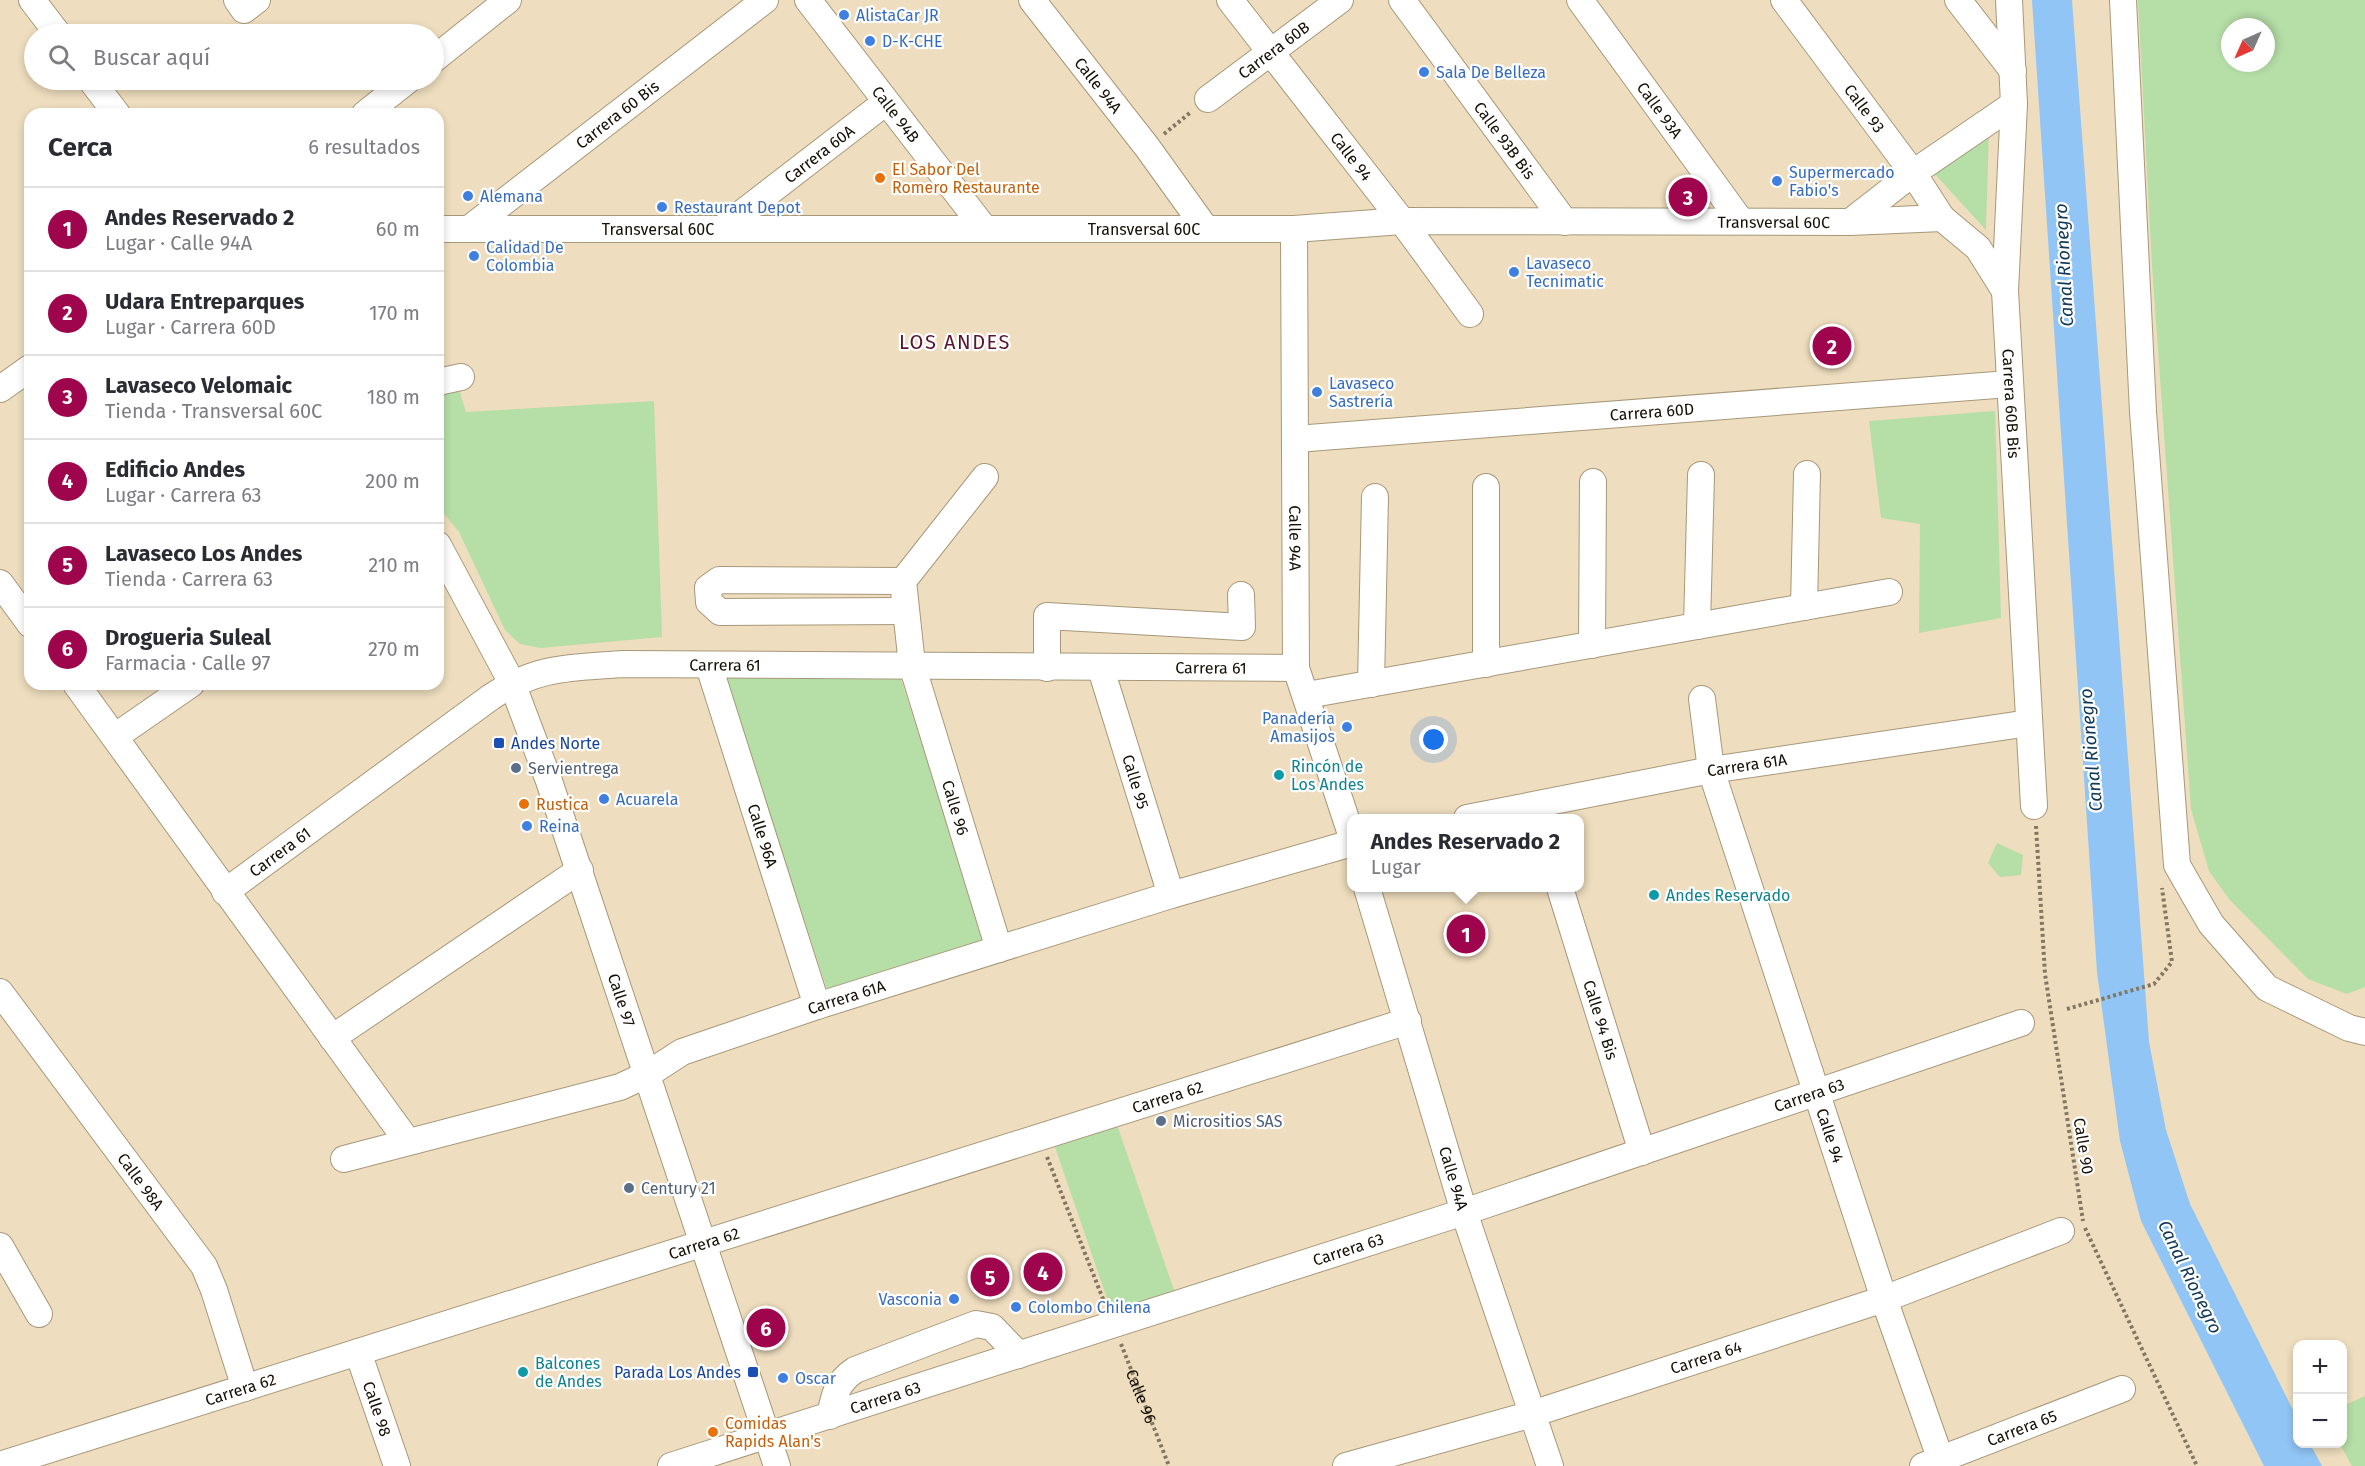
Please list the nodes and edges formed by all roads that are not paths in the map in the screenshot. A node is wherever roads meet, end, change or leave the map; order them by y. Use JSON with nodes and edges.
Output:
{"nodes":[{"id":1,"x":32,"y":0,"type":"edge"},
{"id":2,"x":508,"y":0,"type":"edge"},
{"id":3,"x":765,"y":0,"type":"edge"},
{"id":4,"x":807,"y":0,"type":"edge"},
{"id":5,"x":1032,"y":0,"type":"edge"},
{"id":6,"x":1230,"y":0,"type":"edge"},
{"id":7,"x":1340,"y":0,"type":"edge"},
{"id":8,"x":1402,"y":0,"type":"edge"},
{"id":9,"x":1580,"y":0,"type":"edge"},
{"id":10,"x":1784,"y":0,"type":"edge"},
{"id":11,"x":1958,"y":0,"type":"edge"},
{"id":12,"x":2009,"y":0,"type":"edge"},
{"id":13,"x":2123,"y":0,"type":"edge"},
{"id":14,"x":50,"y":24,"type":"edge"},
{"id":15,"x":444,"y":51,"type":"edge"},
{"id":16,"x":1270,"y":51,"type":"junction"},
{"id":17,"x":2013,"y":71,"type":"junction"},
{"id":18,"x":99,"y":90,"type":"edge"},
{"id":19,"x":395,"y":90,"type":"edge"},
{"id":20,"x":1208,"y":99,"type":"road end"},
{"id":21,"x":886,"y":102,"type":"junction"},
{"id":22,"x":2014,"y":104,"type":"junction"},
{"id":23,"x":113,"y":108,"type":"edge"},
{"id":24,"x":373,"y":108,"type":"edge"},
{"id":25,"x":1913,"y":173,"type":"junction"},
{"id":26,"x":1942,"y":218,"type":"junction"},
{"id":27,"x":1740,"y":220,"type":"junction"},
{"id":28,"x":1402,"y":221,"type":"junction"},
{"id":29,"x":1565,"y":222,"type":"junction"},
{"id":30,"x":1850,"y":222,"type":"junction"},
{"id":31,"x":724,"y":227,"type":"junction"},
{"id":32,"x":470,"y":228,"type":"junction"},
{"id":33,"x":984,"y":228,"type":"junction"},
{"id":34,"x":444,"y":229,"type":"edge"},
{"id":35,"x":1206,"y":229,"type":"junction"},
{"id":36,"x":1294,"y":229,"type":"junction"},
{"id":37,"x":2005,"y":291,"type":"junction"},
{"id":38,"x":1470,"y":314,"type":"dead end"},
{"id":39,"x":24,"y":372,"type":"edge"},
{"id":40,"x":2009,"y":384,"type":"junction"},
{"id":41,"x":0,"y":389,"type":"edge"},
{"id":42,"x":1296,"y":439,"type":"junction"},
{"id":43,"x":1807,"y":474,"type":"dead end"},
{"id":44,"x":1701,"y":475,"type":"dead end"},
{"id":45,"x":985,"y":477,"type":"dead end"},
{"id":46,"x":1593,"y":482,"type":"dead end"},
{"id":47,"x":1486,"y":487,"type":"dead end"},
{"id":48,"x":1375,"y":497,"type":"dead end"},
{"id":49,"x":444,"y":556,"type":"edge"},
{"id":50,"x":903,"y":580,"type":"junction"},
{"id":51,"x":14,"y":592,"type":"edge"},
{"id":52,"x":1889,"y":592,"type":"dead end"},
{"id":53,"x":1241,"y":595,"type":"dead end"},
{"id":54,"x":1804,"y":607,"type":"junction"},
{"id":55,"x":905,"y":611,"type":"junction"},
{"id":56,"x":24,"y":612,"type":"edge"},
{"id":57,"x":1697,"y":626,"type":"junction"},
{"id":58,"x":1592,"y":645,"type":"junction"},
{"id":59,"x":1486,"y":664,"type":"junction"},
{"id":60,"x":912,"y":665,"type":"junction"},
{"id":61,"x":710,"y":666,"type":"junction"},
{"id":62,"x":1047,"y":668,"type":"junction"},
{"id":63,"x":1296,"y":668,"type":"junction"},
{"id":64,"x":1101,"y":669,"type":"junction"},
{"id":65,"x":512,"y":683,"type":"junction"},
{"id":66,"x":1371,"y":684,"type":"junction"},
{"id":67,"x":81,"y":690,"type":"edge"},
{"id":68,"x":182,"y":690,"type":"edge"},
{"id":69,"x":1307,"y":695,"type":"junction"},
{"id":70,"x":1702,"y":699,"type":"dead end"},
{"id":71,"x":2029,"y":723,"type":"junction"},
{"id":72,"x":116,"y":736,"type":"junction"},
{"id":73,"x":1711,"y":770,"type":"junction"},
{"id":74,"x":2034,"y":806,"type":"road end"},
{"id":75,"x":1536,"y":812,"type":"edge"},
{"id":76,"x":1516,"y":814,"type":"edge"},
{"id":77,"x":1347,"y":821,"type":"edge"},
{"id":78,"x":1347,"y":844,"type":"edge"},
{"id":79,"x":580,"y":870,"type":"junction"},
{"id":80,"x":225,"y":892,"type":"junction"},
{"id":81,"x":1368,"y":892,"type":"edge"},
{"id":82,"x":1561,"y":892,"type":"edge"},
{"id":83,"x":1171,"y":895,"type":"junction"},
{"id":84,"x":999,"y":949,"type":"junction"},
{"id":85,"x":0,"y":992,"type":"edge"},
{"id":86,"x":817,"y":1006,"type":"junction"},
{"id":87,"x":1408,"y":1021,"type":"junction"},
{"id":88,"x":2021,"y":1023,"type":"dead end"},
{"id":89,"x":2365,"y":1032,"type":"edge"},
{"id":90,"x":333,"y":1038,"type":"junction"},
{"id":91,"x":648,"y":1074,"type":"junction"},
{"id":92,"x":1816,"y":1091,"type":"junction"},
{"id":93,"x":408,"y":1142,"type":"junction"},
{"id":94,"x":1642,"y":1152,"type":"junction"},
{"id":95,"x":344,"y":1159,"type":"dead end"},
{"id":96,"x":1464,"y":1212,"type":"junction"},
{"id":97,"x":2061,"y":1232,"type":"dead end"},
{"id":98,"x":704,"y":1243,"type":"junction"},
{"id":99,"x":0,"y":1246,"type":"edge"},
{"id":100,"x":1884,"y":1299,"type":"junction"},
{"id":101,"x":39,"y":1314,"type":"dead end"},
{"id":102,"x":358,"y":1352,"type":"junction"},
{"id":103,"x":1019,"y":1355,"type":"junction"},
{"id":104,"x":245,"y":1388,"type":"junction"},
{"id":105,"x":2122,"y":1389,"type":"dead end"},
{"id":106,"x":1532,"y":1414,"type":"junction"},
{"id":107,"x":830,"y":1416,"type":"junction"},
{"id":108,"x":767,"y":1435,"type":"junction"},
{"id":109,"x":1936,"y":1464,"type":"edge"},
{"id":110,"x":0,"y":1465,"type":"edge"},
{"id":111,"x":397,"y":1466,"type":"edge"},
{"id":112,"x":671,"y":1466,"type":"edge"},
{"id":113,"x":777,"y":1466,"type":"edge"},
{"id":114,"x":1346,"y":1466,"type":"edge"},
{"id":115,"x":1550,"y":1466,"type":"edge"}],
"edges":[{"from":1,"to":14,"type":"street"},
{"from":2,"to":15,"type":"street"},
{"from":3,"to":32,"type":"street","name":"Carrera 60 Bis"},
{"from":4,"to":21,"type":"street","name":"Calle 94B"},
{"from":5,"to":35,"type":"street","name":"Calle 94A"},
{"from":6,"to":16,"type":"street","name":"Calle 94"},
{"from":7,"to":16,"type":"street","name":"Carrera 60B"},
{"from":8,"to":29,"type":"street","name":"Calle 93B Bis"},
{"from":9,"to":27,"type":"street","name":"Calle 93A"},
{"from":10,"to":25,"type":"street","name":"Calle 93"},
{"from":11,"to":17,"type":"street"},
{"from":12,"to":17,"type":"street","name":"Carrera 60B Bis"},
{"from":13,"to":89,"type":"street"},
{"from":16,"to":20,"type":"street","name":"Carrera 60B"},
{"from":16,"to":28,"type":"street","name":"Calle 94"},
{"from":17,"to":22,"type":"street","name":"Carrera 60B Bis"},
{"from":18,"to":23,"type":"street"},
{"from":19,"to":24,"type":"street"},
{"from":21,"to":31,"type":"street","name":"Carrera 60A"},
{"from":21,"to":33,"type":"street","name":"Calle 94B"},
{"from":22,"to":25,"type":"street","name":"Transversal 60C"},
{"from":22,"to":37,"type":"street","name":"Carrera 60B Bis"},
{"from":25,"to":26,"type":"street","name":"Calle 93"},
{"from":25,"to":30,"type":"street","name":"Transversal 60C"},
{"from":26,"to":30,"type":"street","name":"Transversal 60C"},
{"from":26,"to":37,"type":"street"},
{"from":27,"to":29,"type":"street","name":"Transversal 60C"},
{"from":27,"to":30,"type":"street","name":"Transversal 60C"},
{"from":28,"to":29,"type":"street","name":"Transversal 60C"},
{"from":28,"to":36,"type":"street","name":"Transversal 60C"},
{"from":28,"to":38,"type":"street","name":"Calle 94"},
{"from":31,"to":32,"type":"street","name":"Transversal 60C"},
{"from":31,"to":33,"type":"street","name":"Transversal 60C"},
{"from":32,"to":34,"type":"street","name":"Transversal 60C"},
{"from":33,"to":35,"type":"street","name":"Transversal 60C"},
{"from":35,"to":36,"type":"street","name":"Transversal 60C"},
{"from":36,"to":42,"type":"street","name":"Calle 94A"},
{"from":37,"to":40,"type":"street","name":"Carrera 60B Bis"},
{"from":39,"to":41,"type":"street"},
{"from":40,"to":42,"type":"street","name":"Carrera 60D"},
{"from":40,"to":71,"type":"street","name":"Carrera 60B Bis"},
{"from":42,"to":63,"type":"street","name":"Calle 94A"},
{"from":43,"to":54,"type":"street"},
{"from":44,"to":57,"type":"street"},
{"from":45,"to":50,"type":"street"},
{"from":46,"to":58,"type":"street"},
{"from":47,"to":59,"type":"street"},
{"from":48,"to":66,"type":"street"},
{"from":49,"to":65,"type":"street","name":"Calle 97"},
{"from":50,"to":55,"type":"street","name":"Calle 96"},
{"from":50,"to":55,"type":"street"},
{"from":51,"to":56,"type":"street"},
{"from":52,"to":54,"type":"street"},
{"from":53,"to":62,"type":"street"},
{"from":54,"to":57,"type":"street"},
{"from":55,"to":60,"type":"street","name":"Calle 96"},
{"from":57,"to":58,"type":"street"},
{"from":58,"to":59,"type":"street"},
{"from":59,"to":66,"type":"street"},
{"from":60,"to":61,"type":"street","name":"Carrera 61"},
{"from":60,"to":62,"type":"street","name":"Carrera 61"},
{"from":60,"to":84,"type":"street","name":"Calle 96"},
{"from":61,"to":65,"type":"street","name":"Carrera 61"},
{"from":61,"to":86,"type":"street","name":"Calle 96A"},
{"from":62,"to":64,"type":"street","name":"Carrera 61"},
{"from":63,"to":64,"type":"street","name":"Carrera 61"},
{"from":63,"to":69,"type":"street","name":"Calle 94A"},
{"from":64,"to":83,"type":"street","name":"Calle 95"},
{"from":65,"to":79,"type":"street","name":"Calle 97"},
{"from":65,"to":80,"type":"street","name":"Carrera 61"},
{"from":66,"to":69,"type":"street"},
{"from":67,"to":72,"type":"street"},
{"from":68,"to":72,"type":"street"},
{"from":69,"to":77,"type":"street","name":"Calle 94A"},
{"from":70,"to":73,"type":"street","name":"Calle 94"},
{"from":71,"to":73,"type":"street","name":"Carrera 61A"},
{"from":71,"to":74,"type":"street","name":"Carrera 60B Bis"},
{"from":72,"to":80,"type":"street"},
{"from":73,"to":75,"type":"street","name":"Carrera 61A"},
{"from":73,"to":92,"type":"street","name":"Calle 94"},
{"from":75,"to":76,"type":"street","name":"Carrera 61A"},
{"from":78,"to":83,"type":"street","name":"Carrera 61A"},
{"from":79,"to":90,"type":"street"},
{"from":79,"to":91,"type":"street","name":"Calle 97"},
{"from":80,"to":90,"type":"street"},
{"from":81,"to":87,"type":"street","name":"Calle 94A"},
{"from":82,"to":94,"type":"street","name":"Calle 94 Bis"},
{"from":83,"to":84,"type":"street","name":"Carrera 61A"},
{"from":84,"to":86,"type":"street","name":"Carrera 61A"},
{"from":85,"to":104,"type":"street","name":"Calle 98A"},
{"from":86,"to":91,"type":"street","name":"Carrera 61A"},
{"from":87,"to":96,"type":"street","name":"Calle 94A"},
{"from":87,"to":98,"type":"street","name":"Carrera 62"},
{"from":88,"to":92,"type":"street","name":"Carrera 63"},
{"from":90,"to":93,"type":"street"},
{"from":91,"to":93,"type":"street","name":"Carrera 61A"},
{"from":91,"to":98,"type":"street","name":"Calle 97"},
{"from":92,"to":94,"type":"street","name":"Carrera 63"},
{"from":92,"to":100,"type":"street","name":"Calle 94"},
{"from":93,"to":95,"type":"street","name":"Carrera 61A"},
{"from":94,"to":96,"type":"street","name":"Carrera 63"},
{"from":96,"to":103,"type":"street","name":"Carrera 63"},
{"from":96,"to":106,"type":"street","name":"Calle 94A"},
{"from":97,"to":100,"type":"street","name":"Carrera 64"},
{"from":98,"to":102,"type":"street","name":"Carrera 62"},
{"from":98,"to":108,"type":"street","name":"Calle 97"},
{"from":99,"to":101,"type":"street"},
{"from":100,"to":106,"type":"street","name":"Carrera 64"},
{"from":100,"to":109,"type":"street","name":"Calle 94"},
{"from":102,"to":104,"type":"street","name":"Carrera 62"},
{"from":102,"to":111,"type":"street","name":"Calle 98"},
{"from":103,"to":107,"type":"street","name":"Carrera 63"},
{"from":103,"to":107,"type":"street"},
{"from":104,"to":110,"type":"street","name":"Carrera 62"},
{"from":105,"to":109,"type":"street","name":"Carrera 65"},
{"from":106,"to":114,"type":"street","name":"Carrera 64"},
{"from":106,"to":115,"type":"street","name":"Calle 94A"},
{"from":107,"to":108,"type":"street","name":"Carrera 63"},
{"from":108,"to":112,"type":"street","name":"Carrera 63"},
{"from":108,"to":113,"type":"street","name":"Calle 97"}]}
